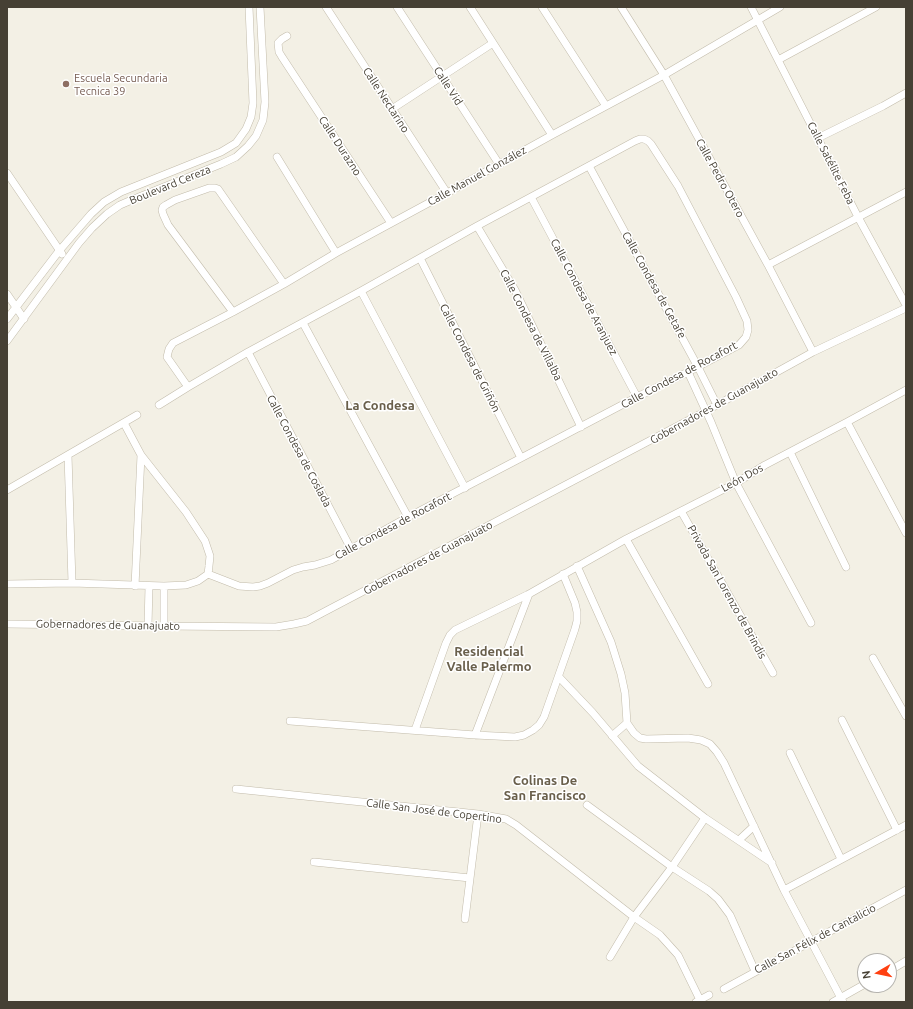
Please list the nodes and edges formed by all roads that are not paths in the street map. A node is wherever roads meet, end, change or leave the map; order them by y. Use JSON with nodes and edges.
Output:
{"nodes":[{"id":1,"x":248,"y":7,"type":"edge"},
{"id":2,"x":260,"y":7,"type":"edge"},
{"id":3,"x":326,"y":7,"type":"edge"},
{"id":4,"x":397,"y":7,"type":"edge"},
{"id":5,"x":470,"y":7,"type":"edge"},
{"id":6,"x":542,"y":7,"type":"edge"},
{"id":7,"x":621,"y":7,"type":"edge"},
{"id":8,"x":751,"y":7,"type":"edge"},
{"id":9,"x":780,"y":7,"type":"edge"},
{"id":10,"x":876,"y":7,"type":"edge"},
{"id":11,"x":757,"y":21,"type":"junction"},
{"id":12,"x":287,"y":36,"type":"dead end"},
{"id":13,"x":493,"y":43,"type":"junction"},
{"id":14,"x":778,"y":60,"type":"junction"},
{"id":15,"x":664,"y":75,"type":"junction"},
{"id":16,"x":442,"y":77,"type":"junction"},
{"id":17,"x":906,"y":93,"type":"edge"},
{"id":18,"x":606,"y":106,"type":"junction"},
{"id":19,"x":392,"y":109,"type":"junction"},
{"id":20,"x":552,"y":135,"type":"junction"},
{"id":21,"x":818,"y":138,"type":"junction"},
{"id":22,"x":277,"y":157,"type":"dead end"},
{"id":23,"x":500,"y":164,"type":"junction"},
{"id":24,"x":589,"y":166,"type":"junction"},
{"id":25,"x":7,"y":173,"type":"edge"},
{"id":26,"x":906,"y":192,"type":"edge"},
{"id":27,"x":446,"y":193,"type":"junction"},
{"id":28,"x":531,"y":197,"type":"junction"},
{"id":29,"x":858,"y":217,"type":"junction"},
{"id":30,"x":391,"y":223,"type":"junction"},
{"id":31,"x":477,"y":226,"type":"junction"},
{"id":32,"x":59,"y":251,"type":"junction"},
{"id":33,"x":336,"y":254,"type":"junction"},
{"id":34,"x":420,"y":258,"type":"junction"},
{"id":35,"x":67,"y":259,"type":"junction"},
{"id":36,"x":768,"y":265,"type":"junction"},
{"id":37,"x":284,"y":284,"type":"junction"},
{"id":38,"x":361,"y":291,"type":"junction"},
{"id":39,"x":7,"y":294,"type":"edge"},
{"id":40,"x":906,"y":305,"type":"edge"},
{"id":41,"x":16,"y":307,"type":"junction"},
{"id":42,"x":906,"y":308,"type":"edge"},
{"id":43,"x":233,"y":312,"type":"junction"},
{"id":44,"x":7,"y":319,"type":"edge"},
{"id":45,"x":24,"y":319,"type":"junction"},
{"id":46,"x":303,"y":323,"type":"junction"},
{"id":47,"x":7,"y":341,"type":"edge"},
{"id":48,"x":248,"y":352,"type":"junction"},
{"id":49,"x":813,"y":352,"type":"junction"},
{"id":50,"x":698,"y":367,"type":"junction"},
{"id":51,"x":688,"y":372,"type":"junction"},
{"id":52,"x":188,"y":387,"type":"junction"},
{"id":53,"x":906,"y":390,"type":"edge"},
{"id":54,"x":637,"y":397,"type":"junction"},
{"id":55,"x":159,"y":405,"type":"dead end"},
{"id":56,"x":717,"y":405,"type":"junction"},
{"id":57,"x":706,"y":411,"type":"junction"},
{"id":58,"x":138,"y":415,"type":"dead end"},
{"id":59,"x":847,"y":422,"type":"junction"},
{"id":60,"x":124,"y":423,"type":"junction"},
{"id":61,"x":581,"y":427,"type":"junction"},
{"id":62,"x":790,"y":452,"type":"junction"},
{"id":63,"x":68,"y":455,"type":"junction"},
{"id":64,"x":141,"y":455,"type":"junction"},
{"id":65,"x":521,"y":458,"type":"junction"},
{"id":66,"x":736,"y":483,"type":"junction"},
{"id":67,"x":465,"y":488,"type":"junction"},
{"id":68,"x":7,"y":490,"type":"edge"},
{"id":69,"x":681,"y":511,"type":"junction"},
{"id":70,"x":408,"y":517,"type":"junction"},
{"id":71,"x":906,"y":532,"type":"edge"},
{"id":72,"x":626,"y":539,"type":"junction"},
{"id":73,"x":351,"y":549,"type":"junction"},
{"id":74,"x":577,"y":566,"type":"junction"},
{"id":75,"x":846,"y":567,"type":"dead end"},
{"id":76,"x":208,"y":574,"type":"junction"},
{"id":77,"x":563,"y":574,"type":"junction"},
{"id":78,"x":72,"y":583,"type":"junction"},
{"id":79,"x":7,"y":584,"type":"edge"},
{"id":80,"x":135,"y":586,"type":"junction"},
{"id":81,"x":149,"y":586,"type":"junction"},
{"id":82,"x":164,"y":586,"type":"junction"},
{"id":83,"x":529,"y":594,"type":"junction"},
{"id":84,"x":812,"y":623,"type":"dead end"},
{"id":85,"x":7,"y":624,"type":"edge"},
{"id":86,"x":148,"y":626,"type":"junction"},
{"id":87,"x":164,"y":626,"type":"junction"},
{"id":88,"x":873,"y":658,"type":"dead end"},
{"id":89,"x":772,"y":673,"type":"dead end"},
{"id":90,"x":559,"y":677,"type":"junction"},
{"id":91,"x":708,"y":684,"type":"dead end"},
{"id":92,"x":906,"y":716,"type":"edge"},
{"id":93,"x":842,"y":720,"type":"dead end"},
{"id":94,"x":290,"y":721,"type":"dead end"},
{"id":95,"x":627,"y":723,"type":"junction"},
{"id":96,"x":415,"y":730,"type":"junction"},
{"id":97,"x":475,"y":735,"type":"junction"},
{"id":98,"x":612,"y":736,"type":"junction"},
{"id":99,"x":790,"y":753,"type":"dead end"},
{"id":100,"x":236,"y":789,"type":"dead end"},
{"id":101,"x":587,"y":805,"type":"dead end"},
{"id":102,"x":478,"y":814,"type":"junction"},
{"id":103,"x":705,"y":818,"type":"junction"},
{"id":104,"x":906,"y":825,"type":"edge"},
{"id":105,"x":754,"y":826,"type":"junction"},
{"id":106,"x":897,"y":830,"type":"junction"},
{"id":107,"x":739,"y":840,"type":"junction"},
{"id":108,"x":842,"y":859,"type":"junction"},
{"id":109,"x":314,"y":862,"type":"dead end"},
{"id":110,"x":772,"y":863,"type":"junction"},
{"id":111,"x":672,"y":867,"type":"junction"},
{"id":112,"x":470,"y":878,"type":"junction"},
{"id":113,"x":784,"y":890,"type":"junction"},
{"id":114,"x":906,"y":890,"type":"edge"},
{"id":115,"x":634,"y":917,"type":"junction"},
{"id":116,"x":465,"y":919,"type":"dead end"},
{"id":117,"x":811,"y":942,"type":"junction"},
{"id":118,"x":610,"y":957,"type":"dead end"},
{"id":119,"x":906,"y":961,"type":"edge"},
{"id":120,"x":897,"y":966,"type":"edge"},
{"id":121,"x":755,"y":971,"type":"junction"},
{"id":122,"x":724,"y":989,"type":"dead end"},
{"id":123,"x":857,"y":990,"type":"edge"},
{"id":124,"x":709,"y":995,"type":"dead end"},
{"id":125,"x":842,"y":1000,"type":"edge"},
{"id":126,"x":698,"y":1001,"type":"edge"},
{"id":127,"x":833,"y":1002,"type":"edge"}],
"edges":[{"from":1,"to":32,"type":"street","name":"Boulevard Cereza"},
{"from":2,"to":35,"type":"street","name":"Boulevard Cereza"},
{"from":3,"to":19,"type":"street","name":"Calle Nectarino"},
{"from":4,"to":16,"type":"street","name":"Calle Vid"},
{"from":5,"to":13,"type":"street"},
{"from":6,"to":18,"type":"street"},
{"from":7,"to":15,"type":"street","name":"Calle Pedro Otero"},
{"from":8,"to":11,"type":"street","name":"Calle Satélite Feba"},
{"from":9,"to":11,"type":"street","name":"Calle Manuel González"},
{"from":10,"to":14,"type":"street"},
{"from":11,"to":14,"type":"street","name":"Calle Satélite Feba"},
{"from":11,"to":15,"type":"street","name":"Calle Manuel González"},
{"from":12,"to":30,"type":"street","name":"Calle Durazno"},
{"from":13,"to":16,"type":"street"},
{"from":13,"to":20,"type":"street"},
{"from":14,"to":21,"type":"street","name":"Calle Satélite Feba"},
{"from":15,"to":18,"type":"street","name":"Calle Manuel González"},
{"from":15,"to":36,"type":"street","name":"Calle Pedro Otero"},
{"from":16,"to":19,"type":"street"},
{"from":16,"to":23,"type":"street","name":"Calle Vid"},
{"from":17,"to":21,"type":"street"},
{"from":18,"to":20,"type":"street","name":"Calle Manuel González"},
{"from":19,"to":27,"type":"street","name":"Calle Nectarino"},
{"from":20,"to":23,"type":"street","name":"Calle Manuel González"},
{"from":21,"to":29,"type":"street","name":"Calle Satélite Feba"},
{"from":22,"to":33,"type":"street"},
{"from":23,"to":27,"type":"street","name":"Calle Manuel González"},
{"from":24,"to":28,"type":"street","name":"Calle Condesa de Rocafort"},
{"from":24,"to":50,"type":"street","name":"Calle Condesa de Getafe"},
{"from":24,"to":50,"type":"street","name":"Calle Condesa de Rocafort"},
{"from":25,"to":32,"type":"street"},
{"from":26,"to":29,"type":"street"},
{"from":27,"to":30,"type":"street","name":"Calle Manuel González"},
{"from":28,"to":31,"type":"street","name":"Calle Condesa de Rocafort"},
{"from":28,"to":54,"type":"street","name":"Calle Condesa de Aranjuez"},
{"from":29,"to":36,"type":"street"},
{"from":29,"to":40,"type":"street","name":"Calle Satélite Feba"},
{"from":30,"to":33,"type":"street","name":"Calle Manuel González"},
{"from":31,"to":34,"type":"street","name":"Calle Condesa de Rocafort"},
{"from":31,"to":61,"type":"street","name":"Calle Condesa de Villalba"},
{"from":32,"to":35,"type":"street"},
{"from":32,"to":41,"type":"street","name":"Boulevard Cereza"},
{"from":33,"to":37,"type":"street","name":"Calle Manuel González"},
{"from":34,"to":38,"type":"street","name":"Calle Condesa de Rocafort"},
{"from":34,"to":65,"type":"street","name":"Calle Condesa de Griñón"},
{"from":35,"to":45,"type":"street","name":"Boulevard Cereza"},
{"from":36,"to":49,"type":"street","name":"Calle Pedro Otero"},
{"from":37,"to":43,"type":"street","name":"Calle Manuel González"},
{"from":37,"to":43,"type":"street"},
{"from":38,"to":46,"type":"street","name":"Calle Condesa de Rocafort"},
{"from":38,"to":67,"type":"street"},
{"from":39,"to":41,"type":"street"},
{"from":41,"to":44,"type":"street","name":"Boulevard Cereza"},
{"from":41,"to":45,"type":"street"},
{"from":42,"to":49,"type":"street","name":"Gobernadores de Guanajuato"},
{"from":43,"to":52,"type":"street","name":"Calle Manuel González"},
{"from":45,"to":47,"type":"street","name":"Boulevard Cereza"},
{"from":46,"to":48,"type":"street","name":"Calle Condesa de Rocafort"},
{"from":46,"to":70,"type":"street"},
{"from":48,"to":52,"type":"street","name":"Calle Condesa de Rocafort"},
{"from":48,"to":73,"type":"street","name":"Calle Condesa de Coslada"},
{"from":49,"to":56,"type":"street","name":"Gobernadores de Guanajuato"},
{"from":50,"to":51,"type":"street","name":"Calle Condesa de Rocafort"},
{"from":50,"to":56,"type":"street","name":"Calle Condesa de Getafe"},
{"from":51,"to":54,"type":"street","name":"Calle Condesa de Rocafort"},
{"from":51,"to":57,"type":"street"},
{"from":52,"to":55,"type":"street","name":"Calle Condesa de Rocafort"},
{"from":53,"to":59,"type":"street","name":"León Dos"},
{"from":54,"to":61,"type":"street","name":"Calle Condesa de Rocafort"},
{"from":56,"to":57,"type":"street","name":"Gobernadores de Guanajuato"},
{"from":57,"to":66,"type":"street"},
{"from":57,"to":87,"type":"street","name":"Gobernadores de Guanajuato"},
{"from":58,"to":60,"type":"street"},
{"from":59,"to":62,"type":"street","name":"León Dos"},
{"from":59,"to":71,"type":"street"},
{"from":60,"to":63,"type":"street"},
{"from":60,"to":64,"type":"street"},
{"from":61,"to":65,"type":"street","name":"Calle Condesa de Rocafort"},
{"from":62,"to":66,"type":"street","name":"León Dos"},
{"from":62,"to":75,"type":"street"},
{"from":63,"to":68,"type":"street"},
{"from":63,"to":78,"type":"street"},
{"from":64,"to":76,"type":"street"},
{"from":64,"to":80,"type":"street"},
{"from":65,"to":67,"type":"street","name":"Calle Condesa de Rocafort"},
{"from":66,"to":69,"type":"street","name":"León Dos"},
{"from":66,"to":84,"type":"street"},
{"from":67,"to":70,"type":"street","name":"Calle Condesa de Rocafort"},
{"from":69,"to":72,"type":"street","name":"León Dos"},
{"from":69,"to":89,"type":"street","name":"Privada San Lorenzo de Brindis"},
{"from":70,"to":73,"type":"street","name":"Calle Condesa de Rocafort"},
{"from":72,"to":74,"type":"street","name":"León Dos"},
{"from":72,"to":91,"type":"street"},
{"from":73,"to":76,"type":"street","name":"Calle Condesa de Rocafort"},
{"from":74,"to":77,"type":"street","name":"León Dos"},
{"from":74,"to":95,"type":"street"},
{"from":76,"to":82,"type":"street"},
{"from":77,"to":83,"type":"street","name":"León Dos"},
{"from":77,"to":90,"type":"street"},
{"from":78,"to":79,"type":"street"},
{"from":78,"to":80,"type":"street"},
{"from":80,"to":81,"type":"street"},
{"from":81,"to":82,"type":"street"},
{"from":81,"to":86,"type":"street"},
{"from":82,"to":87,"type":"street"},
{"from":83,"to":96,"type":"street","name":"León Dos"},
{"from":83,"to":97,"type":"street"},
{"from":85,"to":86,"type":"street","name":"Gobernadores de Guanajuato"},
{"from":86,"to":87,"type":"street","name":"Gobernadores de Guanajuato"},
{"from":88,"to":92,"type":"street"},
{"from":90,"to":97,"type":"street"},
{"from":90,"to":98,"type":"street"},
{"from":93,"to":106,"type":"street"},
{"from":94,"to":96,"type":"street"},
{"from":95,"to":98,"type":"street"},
{"from":95,"to":105,"type":"street"},
{"from":96,"to":97,"type":"street"},
{"from":98,"to":103,"type":"street"},
{"from":99,"to":108,"type":"street"},
{"from":100,"to":102,"type":"street","name":"Calle San José de Copertino"},
{"from":101,"to":111,"type":"street"},
{"from":102,"to":112,"type":"street"},
{"from":102,"to":115,"type":"street","name":"Calle San José de Copertino"},
{"from":103,"to":107,"type":"street"},
{"from":103,"to":111,"type":"street"},
{"from":104,"to":106,"type":"street"},
{"from":105,"to":107,"type":"street"},
{"from":105,"to":110,"type":"street"},
{"from":106,"to":108,"type":"street"},
{"from":107,"to":110,"type":"street"},
{"from":108,"to":113,"type":"street"},
{"from":109,"to":112,"type":"street"},
{"from":110,"to":113,"type":"street"},
{"from":111,"to":115,"type":"street"},
{"from":111,"to":121,"type":"street"},
{"from":112,"to":116,"type":"street"},
{"from":113,"to":117,"type":"street"},
{"from":114,"to":117,"type":"street","name":"Calle San Félix de Cantalicio"},
{"from":115,"to":118,"type":"street"},
{"from":115,"to":126,"type":"street","name":"Calle San José de Copertino"},
{"from":117,"to":121,"type":"street","name":"Calle San Félix de Cantalicio"},
{"from":117,"to":125,"type":"street"},
{"from":119,"to":120,"type":"street"},
{"from":121,"to":122,"type":"street","name":"Calle San Félix de Cantalicio"},
{"from":123,"to":125,"type":"street"},
{"from":124,"to":126,"type":"street"},
{"from":125,"to":127,"type":"street"}]}
